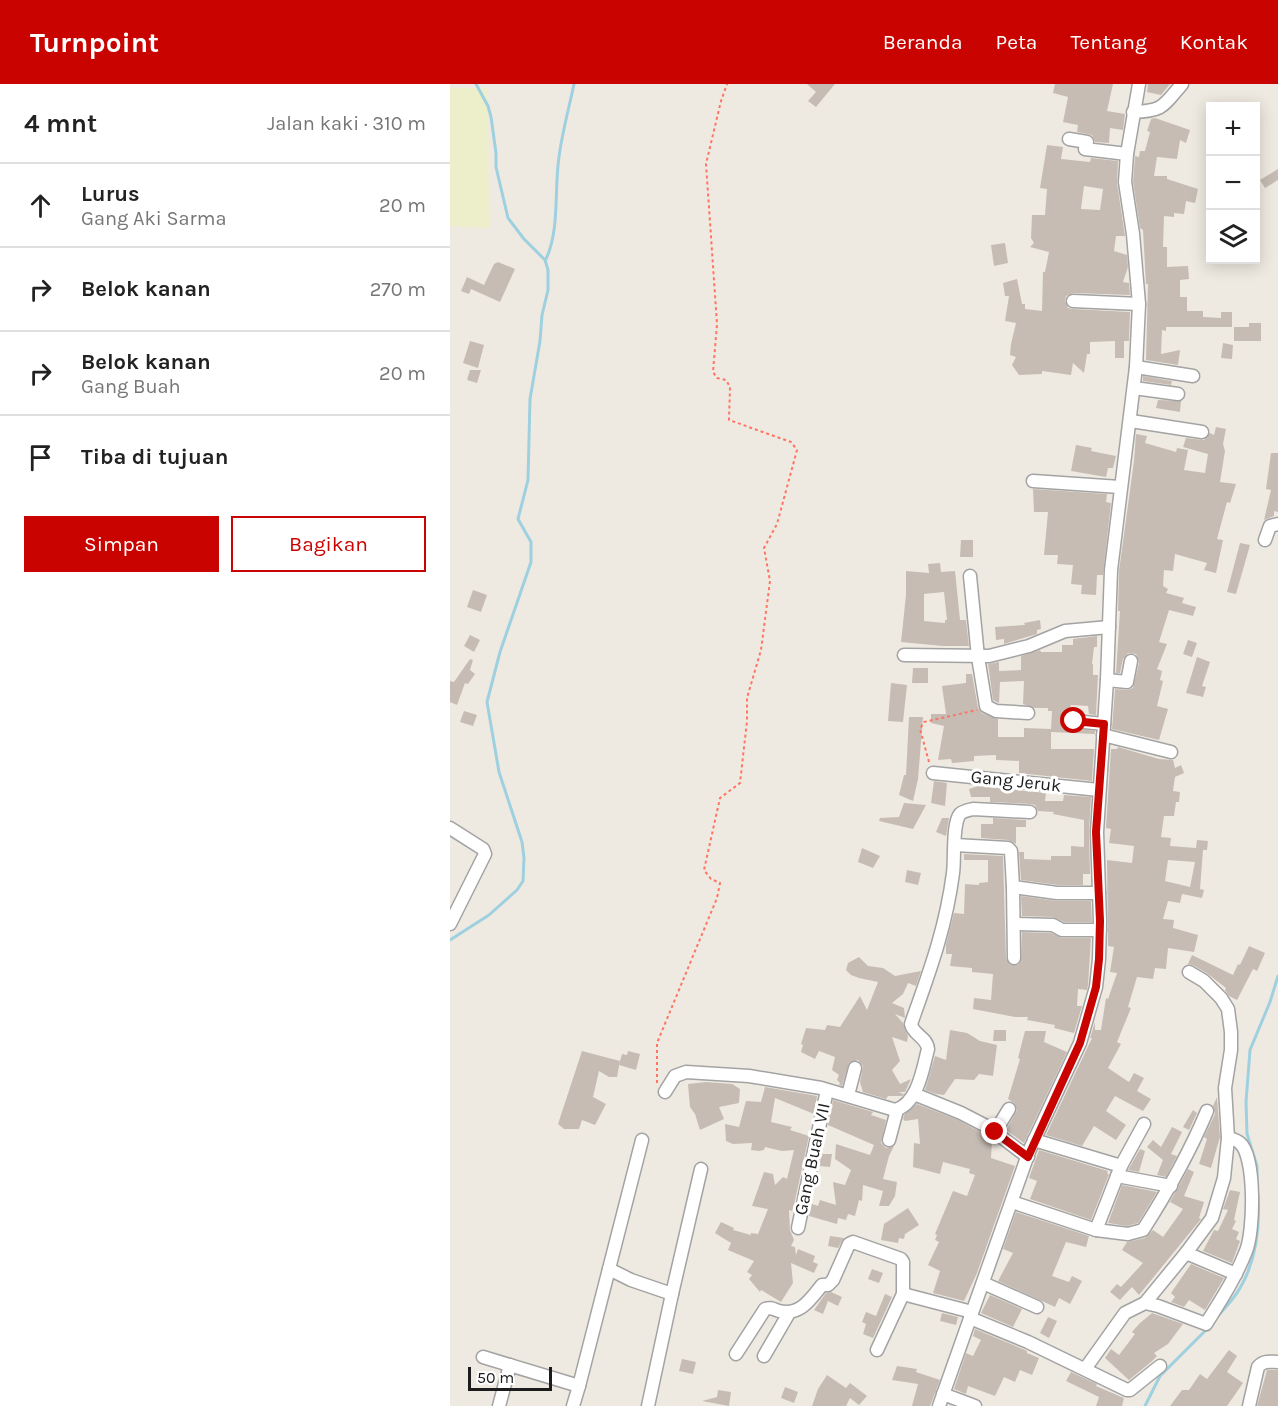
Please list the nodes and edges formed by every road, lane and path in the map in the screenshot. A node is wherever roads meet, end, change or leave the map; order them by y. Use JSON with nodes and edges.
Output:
{"nodes":[{"id":1,"x":727,"y":84,"type":"edge"},
{"id":2,"x":1139,"y":84,"type":"edge"},
{"id":3,"x":1182,"y":84,"type":"edge"},
{"id":4,"x":1133,"y":112,"type":"junction"},
{"id":5,"x":1069,"y":139,"type":"dead end"},
{"id":6,"x":1127,"y":154,"type":"junction"},
{"id":7,"x":1073,"y":301,"type":"dead end"},
{"id":8,"x":1139,"y":304,"type":"junction"},
{"id":9,"x":1136,"y":367,"type":"junction"},
{"id":10,"x":1193,"y":376,"type":"dead end"},
{"id":11,"x":1134,"y":388,"type":"junction"},
{"id":12,"x":1178,"y":394,"type":"dead end"},
{"id":13,"x":1131,"y":421,"type":"junction"},
{"id":14,"x":1202,"y":432,"type":"dead end"},
{"id":15,"x":1033,"y":481,"type":"dead end"},
{"id":16,"x":1120,"y":487,"type":"junction"},
{"id":17,"x":1278,"y":524,"type":"edge"},
{"id":18,"x":1265,"y":540,"type":"dead end"},
{"id":19,"x":970,"y":576,"type":"dead end"},
{"id":20,"x":1109,"y":627,"type":"junction"},
{"id":21,"x":904,"y":655,"type":"dead end"},
{"id":22,"x":978,"y":657,"type":"junction"},
{"id":23,"x":1131,"y":662,"type":"dead end"},
{"id":24,"x":1107,"y":680,"type":"junction"},
{"id":25,"x":988,"y":708,"type":"junction"},
{"id":26,"x":1028,"y":713,"type":"dead end"},
{"id":27,"x":1074,"y":721,"type":"dead end"},
{"id":28,"x":1104,"y":730,"type":"junction"},
{"id":29,"x":1171,"y":752,"type":"dead end"},
{"id":30,"x":933,"y":773,"type":"joint"},
{"id":31,"x":1100,"y":790,"type":"junction"},
{"id":32,"x":1030,"y":812,"type":"dead end"},
{"id":33,"x":450,"y":828,"type":"edge"},
{"id":34,"x":955,"y":845,"type":"junction"},
{"id":35,"x":1013,"y":887,"type":"junction"},
{"id":36,"x":1099,"y":893,"type":"junction"},
{"id":37,"x":450,"y":924,"type":"edge"},
{"id":38,"x":1014,"y":924,"type":"junction"},
{"id":39,"x":1100,"y":930,"type":"junction"},
{"id":40,"x":1014,"y":958,"type":"dead end"},
{"id":41,"x":1189,"y":972,"type":"dead end"},
{"id":42,"x":855,"y":1068,"type":"dead end"},
{"id":43,"x":661,"y":1089,"type":"joint"},
{"id":44,"x":826,"y":1090,"type":"junction"},
{"id":45,"x":914,"y":1094,"type":"junction"},
{"id":46,"x":848,"y":1095,"type":"junction"},
{"id":47,"x":1009,"y":1109,"type":"dead end"},
{"id":48,"x":897,"y":1110,"type":"junction"},
{"id":49,"x":1207,"y":1111,"type":"dead end"},
{"id":50,"x":1144,"y":1124,"type":"dead end"},
{"id":51,"x":995,"y":1132,"type":"junction"},
{"id":52,"x":1228,"y":1138,"type":"junction"},
{"id":53,"x":642,"y":1140,"type":"dead end"},
{"id":54,"x":889,"y":1140,"type":"dead end"},
{"id":55,"x":1034,"y":1140,"type":"junction"},
{"id":56,"x":1028,"y":1157,"type":"junction"},
{"id":57,"x":701,"y":1168,"type":"dead end"},
{"id":58,"x":1119,"y":1171,"type":"junction"},
{"id":59,"x":1171,"y":1186,"type":"junction"},
{"id":60,"x":1012,"y":1202,"type":"junction"},
{"id":61,"x":798,"y":1228,"type":"dead end"},
{"id":62,"x":1096,"y":1230,"type":"junction"},
{"id":63,"x":1186,"y":1253,"type":"junction"},
{"id":64,"x":609,"y":1269,"type":"junction"},
{"id":65,"x":1236,"y":1274,"type":"junction"},
{"id":66,"x":983,"y":1283,"type":"junction"},
{"id":67,"x":672,"y":1294,"type":"junction"},
{"id":68,"x":903,"y":1294,"type":"junction"},
{"id":69,"x":1145,"y":1303,"type":"junction"},
{"id":70,"x":1037,"y":1307,"type":"dead end"},
{"id":71,"x":789,"y":1313,"type":"junction"},
{"id":72,"x":971,"y":1315,"type":"junction"},
{"id":73,"x":877,"y":1350,"type":"dead end"},
{"id":74,"x":736,"y":1354,"type":"dead end"},
{"id":75,"x":764,"y":1356,"type":"dead end"},
{"id":76,"x":483,"y":1357,"type":"dead end"},
{"id":77,"x":1278,"y":1362,"type":"edge"},
{"id":78,"x":510,"y":1365,"type":"junction"},
{"id":79,"x":1160,"y":1365,"type":"dead end"},
{"id":80,"x":1085,"y":1369,"type":"junction"},
{"id":81,"x":579,"y":1386,"type":"junction"},
{"id":82,"x":941,"y":1400,"type":"edge"},
{"id":83,"x":500,"y":1406,"type":"edge"},
{"id":84,"x":573,"y":1406,"type":"edge"},
{"id":85,"x":648,"y":1406,"type":"edge"},
{"id":86,"x":975,"y":1406,"type":"edge"},
{"id":87,"x":1249,"y":1406,"type":"edge"}],
"edges":[{"from":1,"to":43,"type":"path"},
{"from":2,"to":4,"type":"street"},
{"from":3,"to":4,"type":"street"},
{"from":4,"to":6,"type":"street"},
{"from":5,"to":6,"type":"street"},
{"from":6,"to":8,"type":"street"},
{"from":7,"to":8,"type":"street"},
{"from":8,"to":9,"type":"street"},
{"from":9,"to":10,"type":"street"},
{"from":9,"to":11,"type":"street"},
{"from":11,"to":12,"type":"street"},
{"from":11,"to":13,"type":"street"},
{"from":13,"to":14,"type":"street"},
{"from":13,"to":16,"type":"street"},
{"from":15,"to":16,"type":"street"},
{"from":16,"to":20,"type":"street"},
{"from":17,"to":18,"type":"street"},
{"from":19,"to":22,"type":"street"},
{"from":20,"to":22,"type":"street"},
{"from":20,"to":24,"type":"street"},
{"from":21,"to":22,"type":"street"},
{"from":22,"to":25,"type":"street"},
{"from":23,"to":24,"type":"street"},
{"from":24,"to":28,"type":"street"},
{"from":25,"to":26,"type":"street"},
{"from":25,"to":30,"type":"path"},
{"from":27,"to":28,"type":"street"},
{"from":28,"to":29,"type":"street"},
{"from":28,"to":31,"type":"street"},
{"from":30,"to":31,"type":"street","name":"Gang Jeruk"},
{"from":31,"to":36,"type":"street"},
{"from":32,"to":34,"type":"street"},
{"from":33,"to":37,"type":"street"},
{"from":34,"to":35,"type":"street"},
{"from":34,"to":45,"type":"street"},
{"from":35,"to":36,"type":"street"},
{"from":35,"to":38,"type":"street"},
{"from":36,"to":39,"type":"street"},
{"from":38,"to":39,"type":"street"},
{"from":38,"to":40,"type":"street"},
{"from":39,"to":55,"type":"street"},
{"from":41,"to":52,"type":"street"},
{"from":42,"to":46,"type":"street"},
{"from":43,"to":44,"type":"street"},
{"from":44,"to":46,"type":"street"},
{"from":44,"to":61,"type":"street","name":"Gang Buah VII"},
{"from":45,"to":48,"type":"street"},
{"from":45,"to":51,"type":"street"},
{"from":46,"to":48,"type":"street"},
{"from":47,"to":51,"type":"street"},
{"from":48,"to":54,"type":"street"},
{"from":49,"to":59,"type":"street"},
{"from":50,"to":58,"type":"street"},
{"from":51,"to":56,"type":"street"},
{"from":52,"to":63,"type":"street"},
{"from":52,"to":65,"type":"street"},
{"from":53,"to":64,"type":"street"},
{"from":55,"to":56,"type":"street"},
{"from":55,"to":58,"type":"street"},
{"from":56,"to":60,"type":"street"},
{"from":57,"to":67,"type":"street"},
{"from":58,"to":59,"type":"street"},
{"from":58,"to":62,"type":"street"},
{"from":59,"to":62,"type":"street"},
{"from":60,"to":62,"type":"street"},
{"from":60,"to":66,"type":"street"},
{"from":63,"to":65,"type":"street"},
{"from":63,"to":69,"type":"street"},
{"from":64,"to":67,"type":"street"},
{"from":64,"to":81,"type":"street"},
{"from":65,"to":69,"type":"street"},
{"from":66,"to":70,"type":"street"},
{"from":66,"to":72,"type":"street"},
{"from":67,"to":85,"type":"street"},
{"from":68,"to":71,"type":"street"},
{"from":68,"to":72,"type":"street"},
{"from":68,"to":73,"type":"street"},
{"from":69,"to":80,"type":"street"},
{"from":71,"to":74,"type":"street"},
{"from":71,"to":75,"type":"street"},
{"from":72,"to":80,"type":"street"},
{"from":72,"to":82,"type":"street"},
{"from":76,"to":78,"type":"street"},
{"from":77,"to":87,"type":"street"},
{"from":78,"to":81,"type":"street"},
{"from":78,"to":83,"type":"street"},
{"from":79,"to":80,"type":"street"},
{"from":81,"to":84,"type":"street"},
{"from":82,"to":86,"type":"street"}]}
